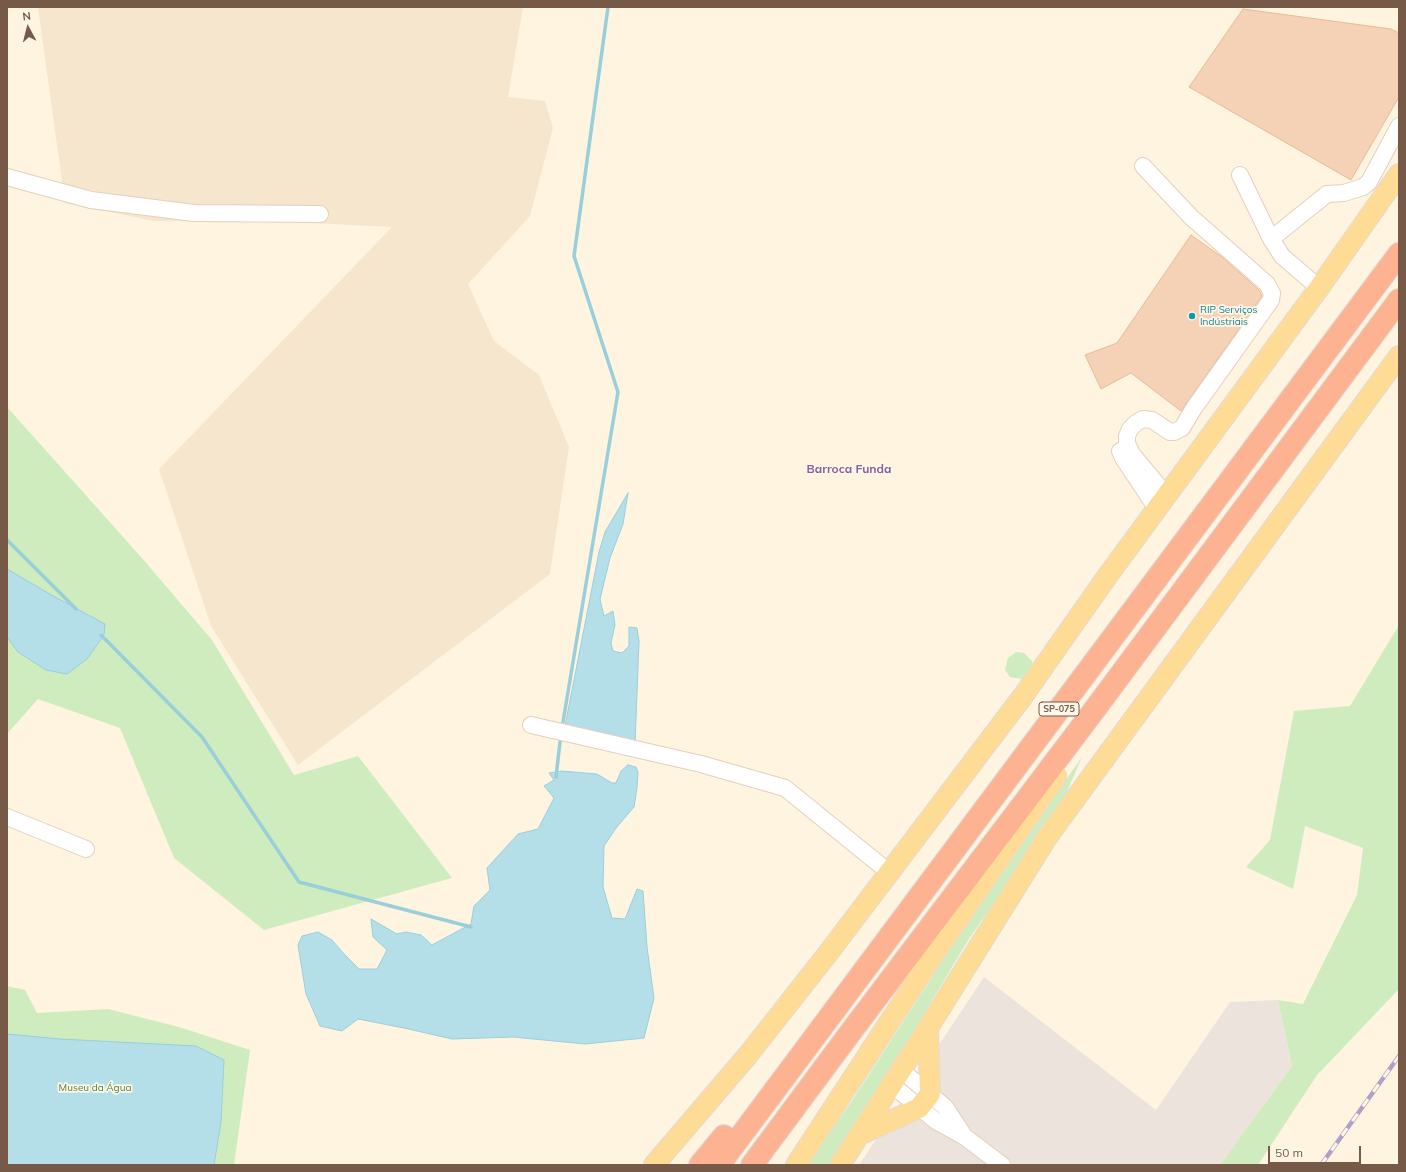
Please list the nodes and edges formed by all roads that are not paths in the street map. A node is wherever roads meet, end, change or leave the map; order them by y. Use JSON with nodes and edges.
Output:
{"nodes":[{"id":1,"x":1399,"y":126,"type":"edge"},
{"id":2,"x":1144,"y":166,"type":"dead end"},
{"id":3,"x":1399,"y":174,"type":"edge"},
{"id":4,"x":1240,"y":175,"type":"dead end"},
{"id":5,"x":7,"y":177,"type":"edge"},
{"id":6,"x":320,"y":214,"type":"dead end"},
{"id":7,"x":1271,"y":238,"type":"junction"},
{"id":8,"x":1396,"y":255,"type":"edge"},
{"id":9,"x":1319,"y":288,"type":"junction"},
{"id":10,"x":1399,"y":300,"type":"edge"},
{"id":11,"x":1399,"y":356,"type":"edge"},
{"id":12,"x":1162,"y":502,"type":"junction"},
{"id":13,"x":1092,"y":713,"type":"junction"},
{"id":14,"x":531,"y":725,"type":"dead end"},
{"id":15,"x":7,"y":817,"type":"edge"},
{"id":16,"x":86,"y":849,"type":"dead end"},
{"id":17,"x":890,"y":873,"type":"junction"},
{"id":18,"x":928,"y":1028,"type":"junction"},
{"id":19,"x":785,"y":1075,"type":"junction"},
{"id":20,"x":897,"y":1078,"type":"junction"},
{"id":21,"x":924,"y":1101,"type":"junction"},
{"id":22,"x":859,"y":1135,"type":"junction"},
{"id":23,"x":654,"y":1165,"type":"edge"},
{"id":24,"x":700,"y":1165,"type":"edge"},
{"id":25,"x":719,"y":1165,"type":"edge"},
{"id":26,"x":752,"y":1165,"type":"edge"},
{"id":27,"x":796,"y":1165,"type":"edge"},
{"id":28,"x":840,"y":1165,"type":"edge"},
{"id":29,"x":1002,"y":1165,"type":"edge"}],
"edges":[{"from":1,"to":7,"type":"street"},
{"from":2,"to":12,"type":"street"},
{"from":3,"to":9,"type":"main road"},
{"from":4,"to":7,"type":"street"},
{"from":5,"to":6,"type":"street"},
{"from":7,"to":9,"type":"street"},
{"from":8,"to":19,"type":"highway","number":"SP-075"},
{"from":9,"to":12,"type":"main road"},
{"from":10,"to":13,"type":"highway","number":"SP-075"},
{"from":11,"to":18,"type":"main road"},
{"from":12,"to":17,"type":"main road"},
{"from":13,"to":26,"type":"highway","number":"SP-075"},
{"from":13,"to":27,"type":"main road"},
{"from":14,"to":17,"type":"street"},
{"from":15,"to":16,"type":"street"},
{"from":17,"to":23,"type":"main road"},
{"from":18,"to":20,"type":"main road"},
{"from":18,"to":21,"type":"main road"},
{"from":19,"to":24,"type":"highway"},
{"from":19,"to":25,"type":"highway","number":"SP-075"},
{"from":20,"to":21,"type":"street"},
{"from":20,"to":22,"type":"main road"},
{"from":21,"to":22,"type":"main road"},
{"from":21,"to":29,"type":"street"},
{"from":22,"to":28,"type":"main road"}]}
